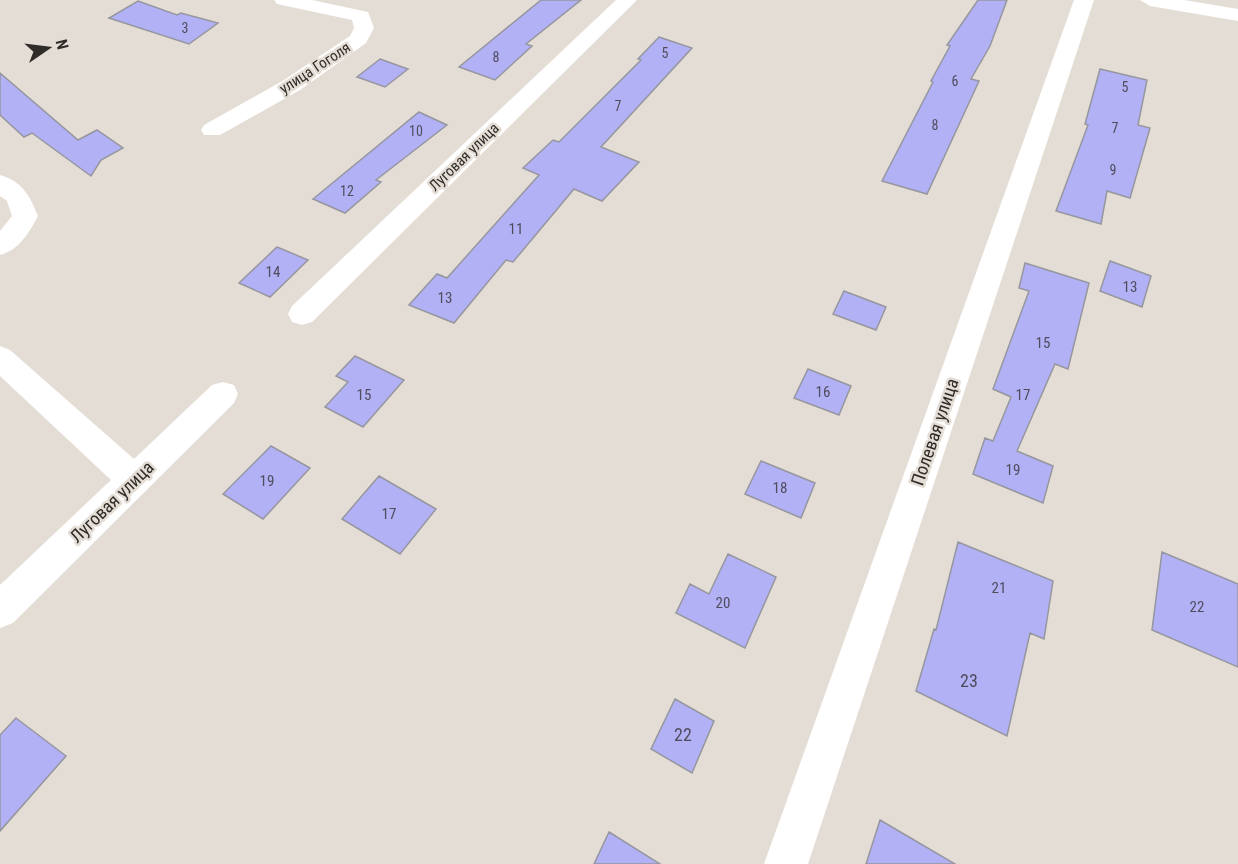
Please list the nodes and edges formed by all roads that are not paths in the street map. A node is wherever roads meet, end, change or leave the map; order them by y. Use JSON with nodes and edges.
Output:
{"nodes":[{"id":1,"x":285,"y":0,"type":"edge"},
{"id":2,"x":627,"y":0,"type":"edge"},
{"id":3,"x":1084,"y":0,"type":"edge"},
{"id":4,"x":1150,"y":0,"type":"edge"},
{"id":5,"x":1238,"y":15,"type":"edge"},
{"id":6,"x":212,"y":130,"type":"dead end"},
{"id":7,"x":0,"y":183,"type":"edge"},
{"id":8,"x":0,"y":246,"type":"edge"},
{"id":9,"x":302,"y":314,"type":"dead end"},
{"id":10,"x":0,"y":358,"type":"edge"},
{"id":11,"x":223,"y":394,"type":"dead end"},
{"id":12,"x":134,"y":480,"type":"junction"},
{"id":13,"x":0,"y":610,"type":"edge"},
{"id":14,"x":786,"y":864,"type":"edge"}],
"edges":[{"from":1,"to":6,"type":"street","name":"улица Гоголя"},
{"from":2,"to":9,"type":"street","name":"Луговая улица"},
{"from":3,"to":14,"type":"street","name":"Полевая улица"},
{"from":4,"to":5,"type":"street"},
{"from":7,"to":8,"type":"street"},
{"from":10,"to":12,"type":"street"},
{"from":11,"to":12,"type":"street","name":"Луговая улица"},
{"from":12,"to":13,"type":"street","name":"Луговая улица"}]}
